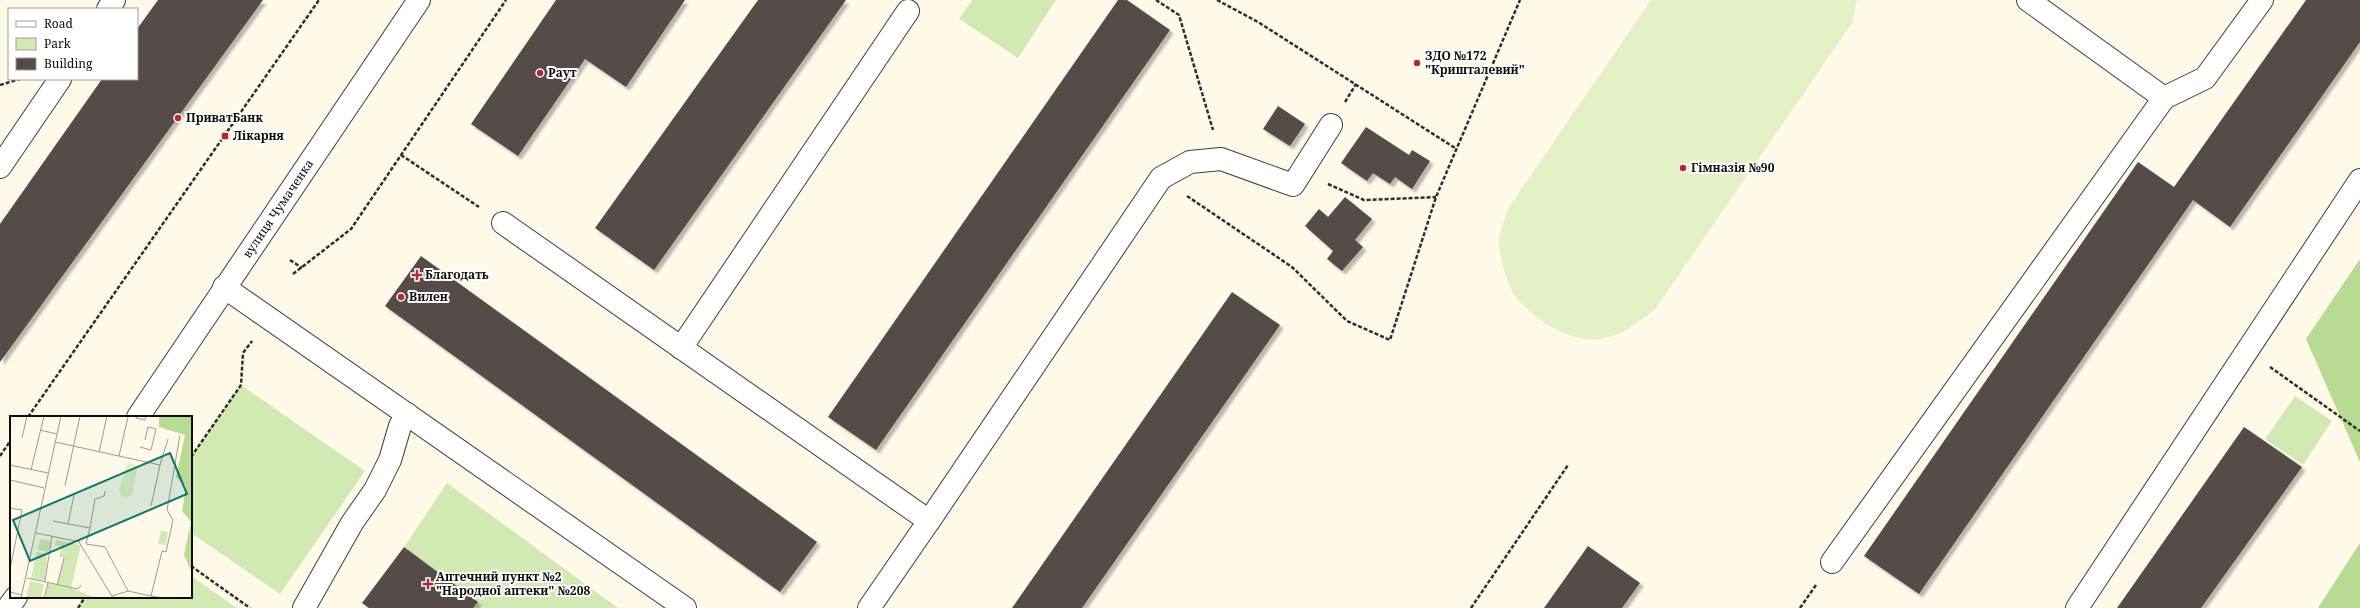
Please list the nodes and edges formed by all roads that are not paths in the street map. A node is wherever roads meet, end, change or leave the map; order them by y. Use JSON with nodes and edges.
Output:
{"nodes":[{"id":1,"x":419,"y":0,"type":"edge"},
{"id":2,"x":2028,"y":0,"type":"edge"},
{"id":3,"x":2262,"y":0,"type":"edge"},
{"id":4,"x":908,"y":11,"type":"dead end"},
{"id":5,"x":59,"y":80,"type":"edge"},
{"id":6,"x":2164,"y":98,"type":"junction"},
{"id":7,"x":1332,"y":124,"type":"dead end"},
{"id":8,"x":0,"y":166,"type":"edge"},
{"id":9,"x":2360,"y":180,"type":"edge"},
{"id":10,"x":503,"y":223,"type":"road end"},
{"id":11,"x":224,"y":287,"type":"junction"},
{"id":12,"x":680,"y":348,"type":"junction"},
{"id":13,"x":407,"y":414,"type":"junction"},
{"id":14,"x":139,"y":416,"type":"edge"},
{"id":15,"x":929,"y":521,"type":"junction"},
{"id":16,"x":1832,"y":562,"type":"dead end"},
{"id":17,"x":15,"y":598,"type":"edge"},
{"id":18,"x":8,"y":608,"type":"edge"},
{"id":19,"x":304,"y":608,"type":"edge"},
{"id":20,"x":685,"y":608,"type":"edge"},
{"id":21,"x":869,"y":608,"type":"edge"},
{"id":22,"x":2077,"y":608,"type":"edge"}],
"edges":[{"from":1,"to":11,"type":"street","name":"вулиця Чумаченка"},
{"from":2,"to":6,"type":"street"},
{"from":3,"to":6,"type":"street"},
{"from":4,"to":12,"type":"street"},
{"from":5,"to":8,"type":"street"},
{"from":6,"to":16,"type":"street"},
{"from":7,"to":15,"type":"street"},
{"from":9,"to":22,"type":"street"},
{"from":10,"to":12,"type":"street"},
{"from":11,"to":13,"type":"street"},
{"from":11,"to":14,"type":"street","name":"вулиця Чумаченка"},
{"from":12,"to":15,"type":"street"},
{"from":13,"to":19,"type":"street"},
{"from":13,"to":20,"type":"street"},
{"from":15,"to":21,"type":"street"},
{"from":17,"to":18,"type":"street"}]}
